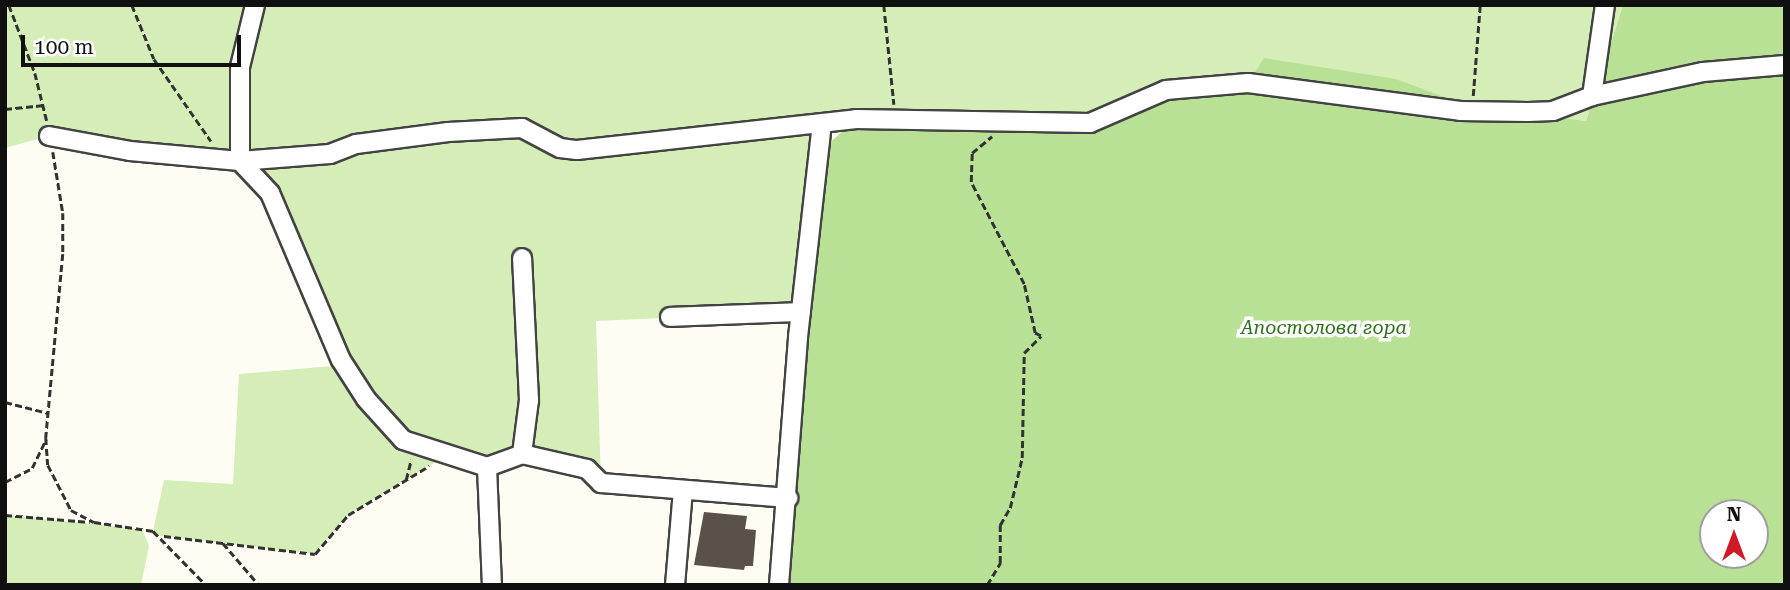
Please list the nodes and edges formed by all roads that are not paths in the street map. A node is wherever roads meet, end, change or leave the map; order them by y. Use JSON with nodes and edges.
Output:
{"nodes":[{"id":1,"x":255,"y":5,"type":"edge"},
{"id":2,"x":1605,"y":5,"type":"edge"},
{"id":3,"x":1785,"y":65,"type":"edge"},
{"id":4,"x":1592,"y":96,"type":"junction"},
{"id":5,"x":822,"y":123,"type":"junction"},
{"id":6,"x":49,"y":136,"type":"road end"},
{"id":7,"x":233,"y":161,"type":"junction"},
{"id":8,"x":522,"y":258,"type":"dead end"},
{"id":9,"x":801,"y":312,"type":"junction"},
{"id":10,"x":670,"y":317,"type":"dead end"},
{"id":11,"x":522,"y":454,"type":"junction"},
{"id":12,"x":487,"y":467,"type":"junction"},
{"id":13,"x":683,"y":490,"type":"junction"},
{"id":14,"x":788,"y":499,"type":"junction"},
{"id":15,"x":492,"y":585,"type":"edge"},
{"id":16,"x":675,"y":585,"type":"edge"},
{"id":17,"x":779,"y":585,"type":"edge"}],
"edges":[{"from":1,"to":7,"type":"street"},
{"from":2,"to":4,"type":"street"},
{"from":3,"to":4,"type":"street"},
{"from":4,"to":5,"type":"street"},
{"from":5,"to":7,"type":"street"},
{"from":5,"to":9,"type":"street"},
{"from":6,"to":7,"type":"street"},
{"from":7,"to":12,"type":"street"},
{"from":8,"to":11,"type":"street"},
{"from":9,"to":10,"type":"street"},
{"from":9,"to":14,"type":"street"},
{"from":11,"to":12,"type":"street"},
{"from":11,"to":13,"type":"street"},
{"from":12,"to":15,"type":"street"},
{"from":13,"to":14,"type":"street"},
{"from":13,"to":16,"type":"street"},
{"from":14,"to":17,"type":"street"}]}
